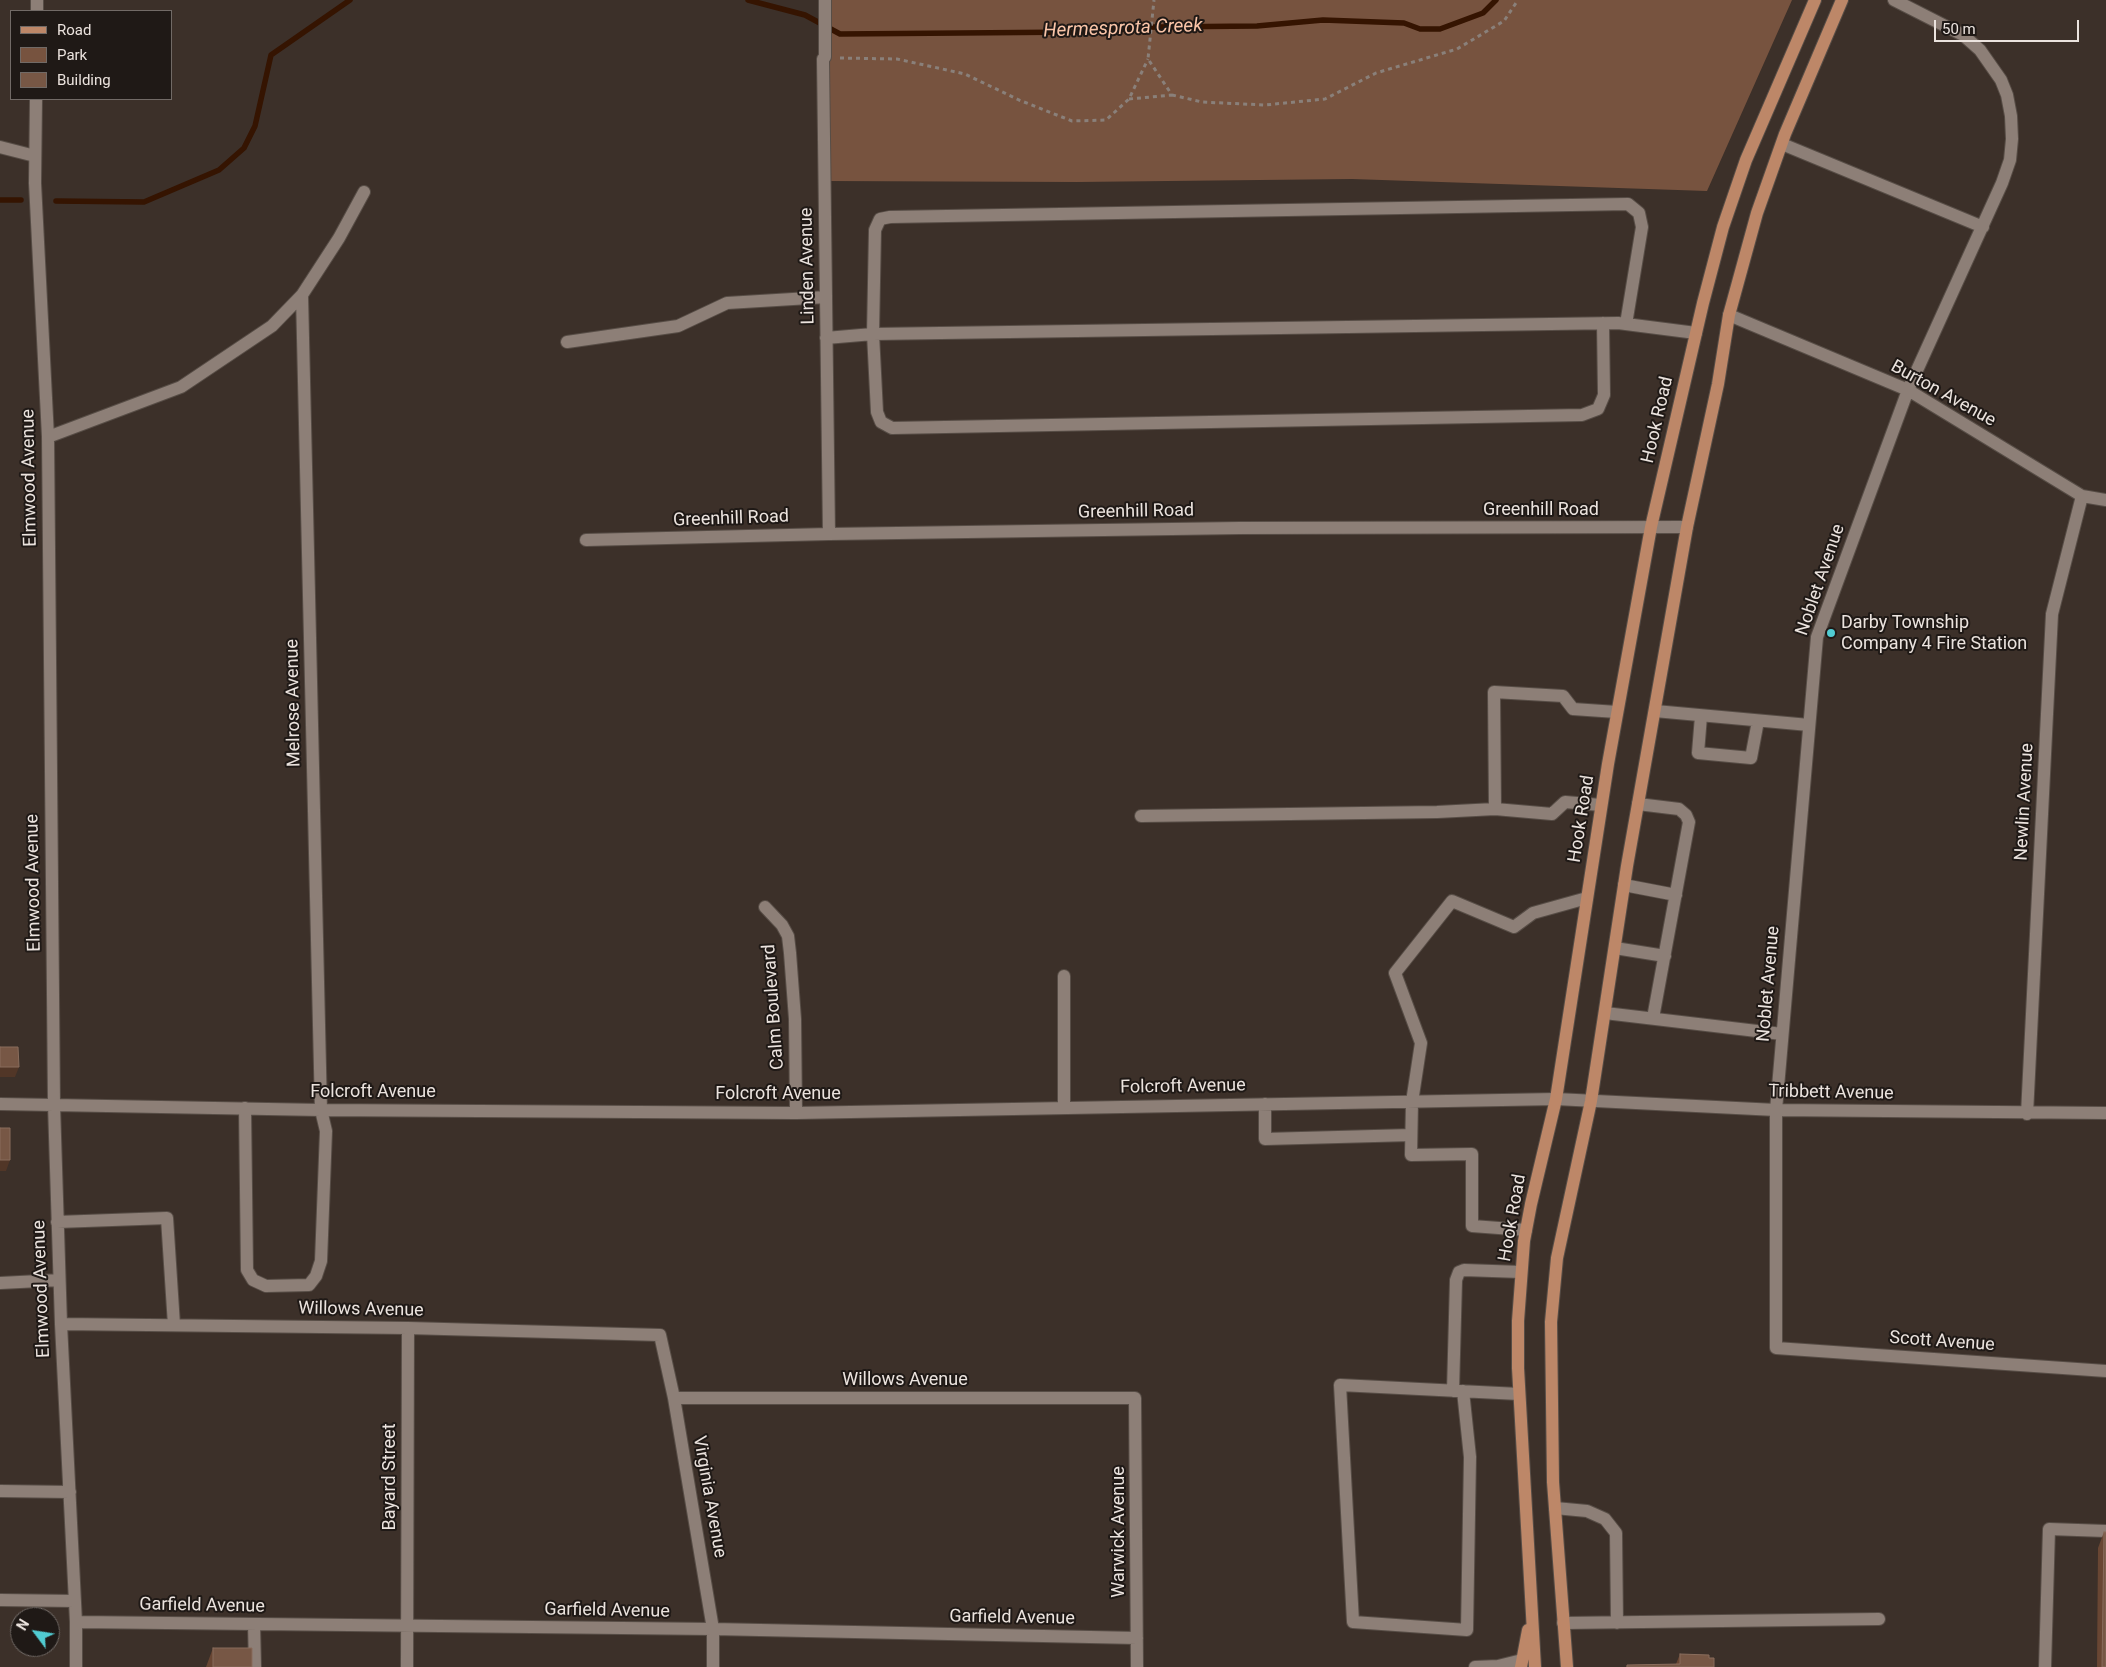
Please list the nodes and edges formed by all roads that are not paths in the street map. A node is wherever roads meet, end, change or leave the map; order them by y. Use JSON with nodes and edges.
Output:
{"nodes":[{"id":1,"x":826,"y":0,"type":"edge"},
{"id":2,"x":1815,"y":0,"type":"edge"},
{"id":3,"x":1842,"y":0,"type":"edge"},
{"id":4,"x":1894,"y":0,"type":"edge"},
{"id":5,"x":36,"y":100,"type":"edge"},
{"id":6,"x":1782,"y":144,"type":"junction"},
{"id":7,"x":0,"y":147,"type":"edge"},
{"id":8,"x":35,"y":156,"type":"junction"},
{"id":9,"x":364,"y":192,"type":"dead end"},
{"id":10,"x":1982,"y":227,"type":"junction"},
{"id":11,"x":302,"y":295,"type":"junction"},
{"id":12,"x":826,"y":296,"type":"junction"},
{"id":13,"x":1729,"y":315,"type":"junction"},
{"id":14,"x":1604,"y":323,"type":"junction"},
{"id":15,"x":1626,"y":324,"type":"junction"},
{"id":16,"x":1696,"y":333,"type":"junction"},
{"id":17,"x":873,"y":334,"type":"junction"},
{"id":18,"x":826,"y":338,"type":"junction"},
{"id":19,"x":566,"y":342,"type":"dead end"},
{"id":20,"x":1908,"y":390,"type":"junction"},
{"id":21,"x":48,"y":438,"type":"junction"},
{"id":22,"x":2082,"y":496,"type":"junction"},
{"id":23,"x":2106,"y":500,"type":"edge"},
{"id":24,"x":1651,"y":527,"type":"junction"},
{"id":25,"x":1687,"y":527,"type":"junction"},
{"id":26,"x":828,"y":534,"type":"junction"},
{"id":27,"x":586,"y":540,"type":"dead end"},
{"id":28,"x":1617,"y":712,"type":"junction"},
{"id":29,"x":1655,"y":712,"type":"junction"},
{"id":30,"x":1701,"y":716,"type":"junction"},
{"id":31,"x":1758,"y":721,"type":"junction"},
{"id":32,"x":1809,"y":725,"type":"junction"},
{"id":33,"x":1638,"y":804,"type":"junction"},
{"id":34,"x":1601,"y":805,"type":"junction"},
{"id":35,"x":1495,"y":809,"type":"junction"},
{"id":36,"x":1140,"y":816,"type":"dead end"},
{"id":37,"x":1624,"y":885,"type":"junction"},
{"id":38,"x":1676,"y":895,"type":"junction"},
{"id":39,"x":1587,"y":898,"type":"junction"},
{"id":40,"x":765,"y":908,"type":"dead end"},
{"id":41,"x":1615,"y":948,"type":"junction"},
{"id":42,"x":1665,"y":956,"type":"junction"},
{"id":43,"x":1064,"y":976,"type":"dead end"},
{"id":44,"x":1604,"y":1013,"type":"junction"},
{"id":45,"x":1653,"y":1018,"type":"junction"},
{"id":46,"x":1782,"y":1034,"type":"junction"},
{"id":47,"x":1556,"y":1099,"type":"junction"},
{"id":48,"x":1591,"y":1101,"type":"junction"},
{"id":49,"x":1412,"y":1102,"type":"junction"},
{"id":50,"x":0,"y":1104,"type":"edge"},
{"id":51,"x":1265,"y":1104,"type":"junction"},
{"id":52,"x":54,"y":1105,"type":"junction"},
{"id":53,"x":1064,"y":1106,"type":"junction"},
{"id":54,"x":245,"y":1108,"type":"junction"},
{"id":55,"x":321,"y":1110,"type":"junction"},
{"id":56,"x":1776,"y":1110,"type":"junction"},
{"id":57,"x":796,"y":1112,"type":"junction"},
{"id":58,"x":2106,"y":1113,"type":"edge"},
{"id":59,"x":2027,"y":1114,"type":"junction"},
{"id":60,"x":1411,"y":1135,"type":"junction"},
{"id":61,"x":57,"y":1222,"type":"junction"},
{"id":62,"x":1526,"y":1230,"type":"junction"},
{"id":63,"x":1521,"y":1272,"type":"junction"},
{"id":64,"x":59,"y":1280,"type":"junction"},
{"id":65,"x":0,"y":1283,"type":"edge"},
{"id":66,"x":61,"y":1324,"type":"junction"},
{"id":67,"x":174,"y":1326,"type":"junction"},
{"id":68,"x":408,"y":1328,"type":"junction"},
{"id":69,"x":660,"y":1335,"type":"joint"},
{"id":70,"x":1776,"y":1348,"type":"joint"},
{"id":71,"x":2106,"y":1371,"type":"edge"},
{"id":72,"x":1458,"y":1391,"type":"junction"},
{"id":73,"x":1519,"y":1394,"type":"junction"},
{"id":74,"x":674,"y":1398,"type":"junction"},
{"id":75,"x":1135,"y":1398,"type":"joint"},
{"id":76,"x":0,"y":1491,"type":"edge"},
{"id":77,"x":70,"y":1492,"type":"junction"},
{"id":78,"x":1555,"y":1508,"type":"junction"},
{"id":79,"x":2106,"y":1531,"type":"edge"},
{"id":80,"x":0,"y":1600,"type":"edge"},
{"id":81,"x":75,"y":1601,"type":"junction"},
{"id":82,"x":1532,"y":1613,"type":"junction"},
{"id":83,"x":1878,"y":1619,"type":"dead end"},
{"id":84,"x":76,"y":1622,"type":"junction"},
{"id":85,"x":1617,"y":1623,"type":"junction"},
{"id":86,"x":254,"y":1624,"type":"junction"},
{"id":87,"x":1563,"y":1624,"type":"junction"},
{"id":88,"x":406,"y":1626,"type":"junction"},
{"id":89,"x":713,"y":1630,"type":"junction"},
{"id":90,"x":1137,"y":1638,"type":"junction"},
{"id":91,"x":1522,"y":1663,"type":"edge"},
{"id":92,"x":76,"y":1667,"type":"edge"},
{"id":93,"x":254,"y":1667,"type":"edge"},
{"id":94,"x":407,"y":1667,"type":"edge"},
{"id":95,"x":713,"y":1667,"type":"edge"},
{"id":96,"x":1137,"y":1667,"type":"edge"},
{"id":97,"x":1475,"y":1667,"type":"edge"},
{"id":98,"x":1535,"y":1667,"type":"edge"},
{"id":99,"x":1567,"y":1667,"type":"edge"},
{"id":100,"x":2045,"y":1667,"type":"edge"}],
"edges":[{"from":1,"to":12,"type":"street","name":"Linden Avenue"},
{"from":2,"to":16,"type":"main road","name":"Hook Road"},
{"from":3,"to":6,"type":"main road"},
{"from":4,"to":10,"type":"street","name":"Noblet Avenue"},
{"from":5,"to":8,"type":"street","name":"Elmwood Avenue"},
{"from":6,"to":10,"type":"street"},
{"from":6,"to":13,"type":"main road"},
{"from":7,"to":8,"type":"street"},
{"from":8,"to":21,"type":"street","name":"Elmwood Avenue"},
{"from":9,"to":11,"type":"street"},
{"from":10,"to":20,"type":"street","name":"Noblet Avenue"},
{"from":11,"to":21,"type":"street"},
{"from":11,"to":55,"type":"street","name":"Melrose Avenue"},
{"from":12,"to":18,"type":"street","name":"Linden Avenue"},
{"from":12,"to":19,"type":"street"},
{"from":13,"to":20,"type":"street","name":"Burton Avenue"},
{"from":13,"to":25,"type":"main road"},
{"from":14,"to":15,"type":"street"},
{"from":14,"to":17,"type":"street"},
{"from":14,"to":17,"type":"street"},
{"from":15,"to":16,"type":"street"},
{"from":15,"to":17,"type":"street"},
{"from":16,"to":24,"type":"main road","name":"Hook Road"},
{"from":17,"to":18,"type":"street"},
{"from":18,"to":26,"type":"street","name":"Linden Avenue"},
{"from":20,"to":22,"type":"street","name":"Burton Avenue"},
{"from":20,"to":32,"type":"street","name":"Noblet Avenue"},
{"from":21,"to":52,"type":"street","name":"Elmwood Avenue"},
{"from":22,"to":23,"type":"street","name":"Burton Avenue"},
{"from":22,"to":59,"type":"street","name":"Newlin Avenue"},
{"from":24,"to":25,"type":"street","name":"Greenhill Road"},
{"from":24,"to":26,"type":"street","name":"Greenhill Road"},
{"from":24,"to":28,"type":"main road","name":"Hook Road"},
{"from":25,"to":29,"type":"main road"},
{"from":26,"to":27,"type":"street","name":"Greenhill Road"},
{"from":28,"to":34,"type":"main road","name":"Hook Road"},
{"from":28,"to":35,"type":"street"},
{"from":29,"to":30,"type":"street"},
{"from":29,"to":33,"type":"main road"},
{"from":30,"to":31,"type":"street"},
{"from":30,"to":31,"type":"street"},
{"from":31,"to":32,"type":"street"},
{"from":32,"to":46,"type":"street","name":"Noblet Avenue"},
{"from":33,"to":37,"type":"main road"},
{"from":33,"to":38,"type":"street"},
{"from":34,"to":35,"type":"street"},
{"from":34,"to":39,"type":"main road","name":"Hook Road"},
{"from":35,"to":36,"type":"street"},
{"from":37,"to":38,"type":"street"},
{"from":37,"to":41,"type":"main road"},
{"from":38,"to":42,"type":"street"},
{"from":39,"to":47,"type":"main road","name":"Hook Road"},
{"from":39,"to":49,"type":"street"},
{"from":40,"to":57,"type":"street","name":"Calm Boulevard"},
{"from":41,"to":42,"type":"street"},
{"from":41,"to":44,"type":"main road"},
{"from":42,"to":45,"type":"street"},
{"from":43,"to":53,"type":"street"},
{"from":44,"to":45,"type":"street"},
{"from":44,"to":48,"type":"main road"},
{"from":45,"to":46,"type":"street"},
{"from":46,"to":56,"type":"street","name":"Noblet Avenue"},
{"from":47,"to":48,"type":"street","name":"Tribbett Avenue"},
{"from":47,"to":49,"type":"street","name":"Folcroft Avenue"},
{"from":47,"to":62,"type":"main road","name":"Hook Road"},
{"from":48,"to":56,"type":"street","name":"Tribbett Avenue"},
{"from":48,"to":78,"type":"main road"},
{"from":49,"to":51,"type":"street","name":"Folcroft Avenue"},
{"from":49,"to":60,"type":"street"},
{"from":50,"to":52,"type":"street","name":"Folcroft Avenue"},
{"from":51,"to":53,"type":"street","name":"Folcroft Avenue"},
{"from":51,"to":60,"type":"street"},
{"from":52,"to":54,"type":"street","name":"Folcroft Avenue"},
{"from":52,"to":61,"type":"street","name":"Elmwood Avenue"},
{"from":53,"to":57,"type":"street","name":"Folcroft Avenue"},
{"from":54,"to":55,"type":"street","name":"Folcroft Avenue"},
{"from":54,"to":55,"type":"street","name":"Melrose Avenue"},
{"from":55,"to":57,"type":"street","name":"Folcroft Avenue"},
{"from":56,"to":59,"type":"street","name":"Tribbett Avenue"},
{"from":56,"to":70,"type":"street","name":"Noblet Avenue"},
{"from":58,"to":59,"type":"street","name":"Tribbett Avenue"},
{"from":60,"to":62,"type":"street"},
{"from":61,"to":64,"type":"street","name":"Elmwood Avenue"},
{"from":61,"to":67,"type":"street"},
{"from":62,"to":63,"type":"main road","name":"Hook Road"},
{"from":63,"to":72,"type":"street"},
{"from":63,"to":73,"type":"main road","name":"Hook Road"},
{"from":64,"to":65,"type":"street"},
{"from":64,"to":66,"type":"street","name":"Elmwood Avenue"},
{"from":66,"to":67,"type":"street","name":"Willows Avenue"},
{"from":66,"to":77,"type":"street","name":"Elmwood Avenue"},
{"from":67,"to":68,"type":"street","name":"Willows Avenue"},
{"from":68,"to":69,"type":"street","name":"Willows Avenue"},
{"from":68,"to":88,"type":"street","name":"Bayard Street"},
{"from":69,"to":74,"type":"street","name":"Virginia Avenue"},
{"from":70,"to":71,"type":"street","name":"Scott Avenue"},
{"from":72,"to":72,"type":"street"},
{"from":72,"to":73,"type":"street"},
{"from":73,"to":82,"type":"main road","name":"Hook Road"},
{"from":74,"to":75,"type":"street","name":"Willows Avenue"},
{"from":74,"to":89,"type":"street","name":"Virginia Avenue"},
{"from":75,"to":90,"type":"street","name":"Warwick Avenue"},
{"from":76,"to":77,"type":"street"},
{"from":77,"to":81,"type":"street","name":"Elmwood Avenue"},
{"from":78,"to":85,"type":"street"},
{"from":78,"to":87,"type":"main road"},
{"from":79,"to":100,"type":"street"},
{"from":80,"to":81,"type":"street"},
{"from":81,"to":84,"type":"street","name":"Elmwood Avenue"},
{"from":82,"to":91,"type":"main road"},
{"from":82,"to":98,"type":"main road","name":"Hook Road"},
{"from":83,"to":85,"type":"street"},
{"from":84,"to":86,"type":"street","name":"Garfield Avenue"},
{"from":84,"to":92,"type":"street","name":"Elmwood Avenue"},
{"from":85,"to":87,"type":"street"},
{"from":86,"to":88,"type":"street","name":"Garfield Avenue"},
{"from":86,"to":93,"type":"street"},
{"from":87,"to":99,"type":"main road"},
{"from":88,"to":89,"type":"street","name":"Garfield Avenue"},
{"from":88,"to":94,"type":"street","name":"Bayard Street"},
{"from":89,"to":90,"type":"street","name":"Garfield Avenue"},
{"from":89,"to":95,"type":"street","name":"Virginia Avenue"},
{"from":90,"to":96,"type":"street","name":"Warwick Avenue"},
{"from":91,"to":97,"type":"street"}]}
